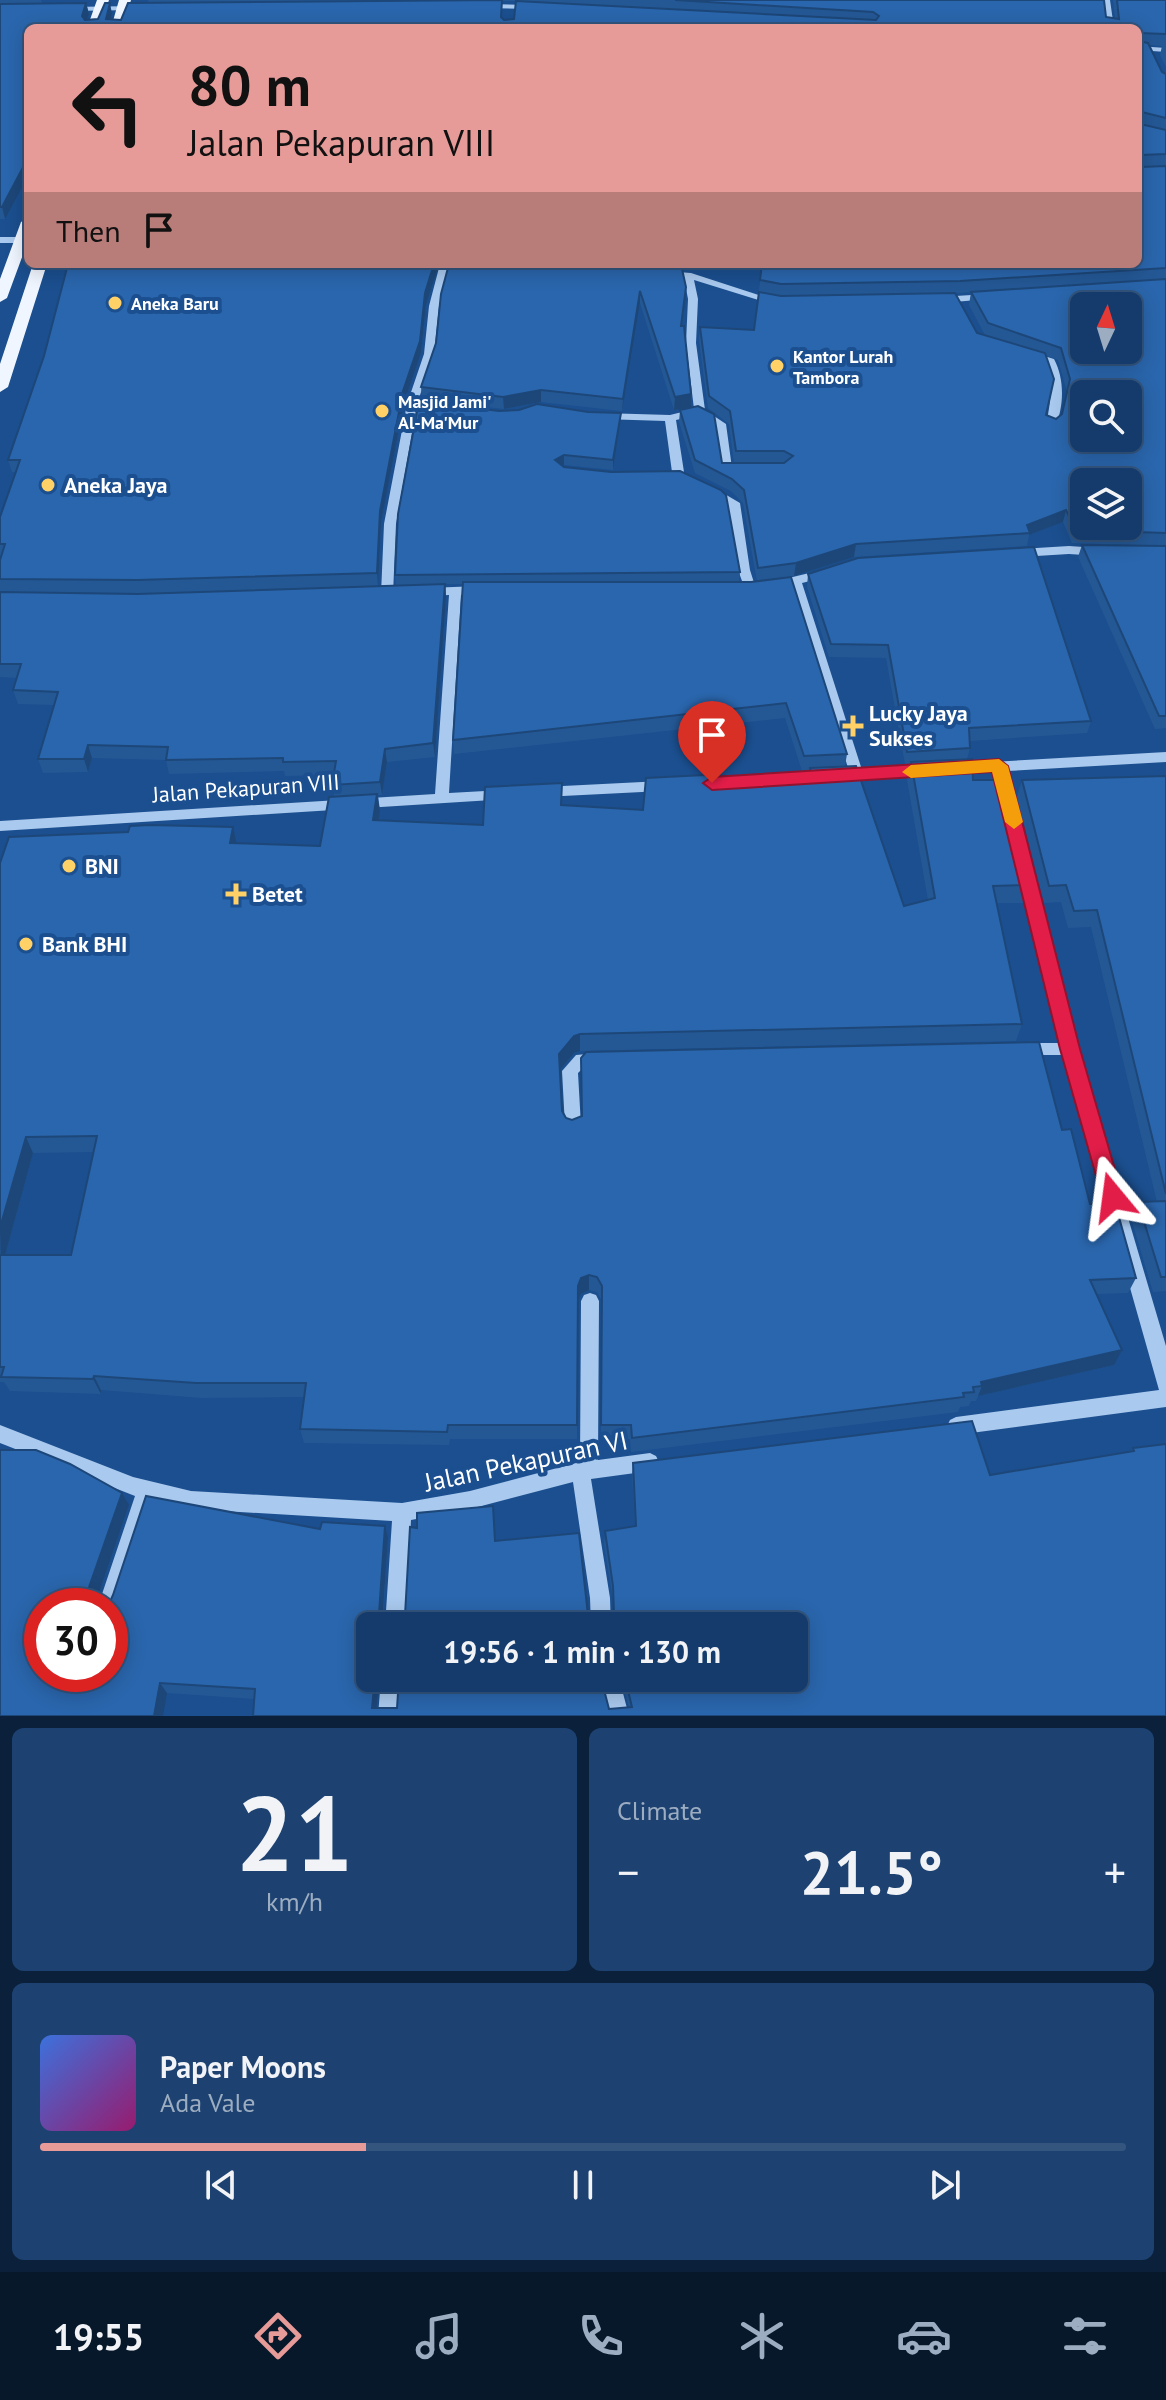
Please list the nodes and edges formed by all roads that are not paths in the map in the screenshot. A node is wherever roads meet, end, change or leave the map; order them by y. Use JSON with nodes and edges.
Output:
{"nodes":[{"id":1,"x":1106,"y":0,"type":"edge"},
{"id":2,"x":101,"y":4,"type":"edge"},
{"id":3,"x":124,"y":4,"type":"edge"},
{"id":4,"x":480,"y":6,"type":"edge"},
{"id":5,"x":153,"y":8,"type":"edge"},
{"id":6,"x":538,"y":8,"type":"edge"},
{"id":7,"x":57,"y":9,"type":"edge"},
{"id":8,"x":94,"y":24,"type":"edge"},
{"id":9,"x":118,"y":24,"type":"edge"},
{"id":10,"x":1109,"y":24,"type":"edge"},
{"id":11,"x":1142,"y":48,"type":"edge"},
{"id":12,"x":1150,"y":49,"type":"junction"},
{"id":13,"x":1166,"y":50,"type":"edge"},
{"id":14,"x":1155,"y":60,"type":"edge"},
{"id":15,"x":0,"y":240,"type":"edge"},
{"id":16,"x":24,"y":240,"type":"edge"},
{"id":17,"x":24,"y":242,"type":"edge"},
{"id":18,"x":32,"y":268,"type":"edge"},
{"id":19,"x":39,"y":268,"type":"edge"},
{"id":20,"x":444,"y":268,"type":"edge"},
{"id":21,"x":10,"y":271,"type":"junction"},
{"id":22,"x":657,"y":273,"type":"edge"},
{"id":23,"x":688,"y":275,"type":"junction"},
{"id":24,"x":1000,"y":297,"type":"edge"},
{"id":25,"x":0,"y":298,"type":"edge"},
{"id":26,"x":958,"y":299,"type":"junction"},
{"id":27,"x":928,"y":300,"type":"edge"},
{"id":28,"x":795,"y":303,"type":"edge"},
{"id":29,"x":965,"y":313,"type":"edge"},
{"id":30,"x":1019,"y":353,"type":"edge"},
{"id":31,"x":0,"y":387,"type":"edge"},
{"id":32,"x":700,"y":411,"type":"junction"},
{"id":33,"x":588,"y":416,"type":"edge"},
{"id":34,"x":670,"y":418,"type":"junction"},
{"id":35,"x":1051,"y":426,"type":"edge"},
{"id":36,"x":755,"y":471,"type":"edge"},
{"id":37,"x":663,"y":473,"type":"edge"},
{"id":38,"x":688,"y":478,"type":"junction"},
{"id":39,"x":1108,"y":552,"type":"edge"},
{"id":40,"x":1008,"y":554,"type":"edge"},
{"id":41,"x":840,"y":569,"type":"edge"},
{"id":42,"x":796,"y":583,"type":"junction"},
{"id":43,"x":495,"y":589,"type":"edge"},
{"id":44,"x":734,"y":589,"type":"edge"},
{"id":45,"x":750,"y":589,"type":"junction"},
{"id":46,"x":455,"y":591,"type":"junction"},
{"id":47,"x":400,"y":594,"type":"junction"},
{"id":48,"x":371,"y":595,"type":"edge"},
{"id":49,"x":1166,"y":757,"type":"edge"},
{"id":50,"x":999,"y":766,"type":"junction"},
{"id":51,"x":857,"y":775,"type":"junction"},
{"id":52,"x":762,"y":781,"type":"edge"},
{"id":53,"x":683,"y":785,"type":"edge"},
{"id":54,"x":442,"y":798,"type":"junction"},
{"id":55,"x":0,"y":826,"type":"edge"},
{"id":56,"x":1070,"y":1049,"type":"junction"},
{"id":57,"x":1002,"y":1050,"type":"edge"},
{"id":58,"x":613,"y":1059,"type":"edge"},
{"id":59,"x":573,"y":1126,"type":"edge"},
{"id":60,"x":590,"y":1301,"type":"dead end"},
{"id":61,"x":1164,"y":1359,"type":"edge"},
{"id":62,"x":1166,"y":1385,"type":"edge"},
{"id":63,"x":1166,"y":1398,"type":"edge"},
{"id":64,"x":931,"y":1429,"type":"edge"},
{"id":65,"x":0,"y":1434,"type":"edge"},
{"id":66,"x":667,"y":1460,"type":"edge"},
{"id":67,"x":585,"y":1470,"type":"junction"},
{"id":68,"x":146,"y":1489,"type":"junction"},
{"id":69,"x":402,"y":1512,"type":"junction"},
{"id":70,"x":114,"y":1588,"type":"edge"},
{"id":71,"x":396,"y":1612,"type":"edge"},
{"id":72,"x":600,"y":1612,"type":"edge"},
{"id":73,"x":390,"y":1692,"type":"edge"},
{"id":74,"x":613,"y":1692,"type":"edge"},
{"id":75,"x":388,"y":1716,"type":"edge"},
{"id":76,"x":619,"y":1716,"type":"edge"}],
"edges":[{"from":1,"to":10,"type":"street"},
{"from":2,"to":3,"type":"street"},
{"from":2,"to":7,"type":"street"},
{"from":2,"to":8,"type":"main road"},
{"from":3,"to":5,"type":"street"},
{"from":3,"to":9,"type":"main road"},
{"from":4,"to":6,"type":"street"},
{"from":11,"to":12,"type":"street"},
{"from":12,"to":13,"type":"street"},
{"from":12,"to":14,"type":"street"},
{"from":15,"to":16,"type":"street"},
{"from":17,"to":21,"type":"main road"},
{"from":18,"to":21,"type":"main road"},
{"from":19,"to":31,"type":"main road"},
{"from":20,"to":47,"type":"street"},
{"from":21,"to":25,"type":"main road"},
{"from":22,"to":23,"type":"street"},
{"from":23,"to":28,"type":"street"},
{"from":23,"to":32,"type":"street"},
{"from":24,"to":26,"type":"street"},
{"from":26,"to":27,"type":"street"},
{"from":26,"to":29,"type":"street"},
{"from":30,"to":35,"type":"street"},
{"from":32,"to":34,"type":"street"},
{"from":32,"to":36,"type":"street"},
{"from":33,"to":34,"type":"street"},
{"from":34,"to":38,"type":"street"},
{"from":37,"to":38,"type":"street"},
{"from":38,"to":45,"type":"street"},
{"from":39,"to":40,"type":"street"},
{"from":41,"to":42,"type":"street"},
{"from":42,"to":45,"type":"street"},
{"from":42,"to":51,"type":"street"},
{"from":43,"to":46,"type":"street"},
{"from":44,"to":45,"type":"street"},
{"from":46,"to":47,"type":"street"},
{"from":46,"to":54,"type":"street"},
{"from":47,"to":48,"type":"street"},
{"from":49,"to":50,"type":"street"},
{"from":50,"to":51,"type":"street"},
{"from":50,"to":56,"type":"street"},
{"from":51,"to":52,"type":"street"},
{"from":53,"to":54,"type":"street","name":"Jalan Pekapuran VIII"},
{"from":54,"to":55,"type":"street","name":"Jalan Pekapuran VIII"},
{"from":56,"to":57,"type":"street"},
{"from":56,"to":61,"type":"street"},
{"from":58,"to":59,"type":"street"},
{"from":60,"to":67,"type":"street"},
{"from":61,"to":62,"type":"street"},
{"from":63,"to":64,"type":"street"},
{"from":65,"to":68,"type":"street","name":"Jalan Pekapuran VI"},
{"from":66,"to":67,"type":"street","name":"Jalan Pekapuran VI"},
{"from":67,"to":69,"type":"street","name":"Jalan Pekapuran VI"},
{"from":67,"to":72,"type":"street"},
{"from":68,"to":69,"type":"street","name":"Jalan Pekapuran VI"},
{"from":68,"to":70,"type":"street"},
{"from":69,"to":71,"type":"street"},
{"from":73,"to":75,"type":"street"},
{"from":74,"to":76,"type":"street"}]}
